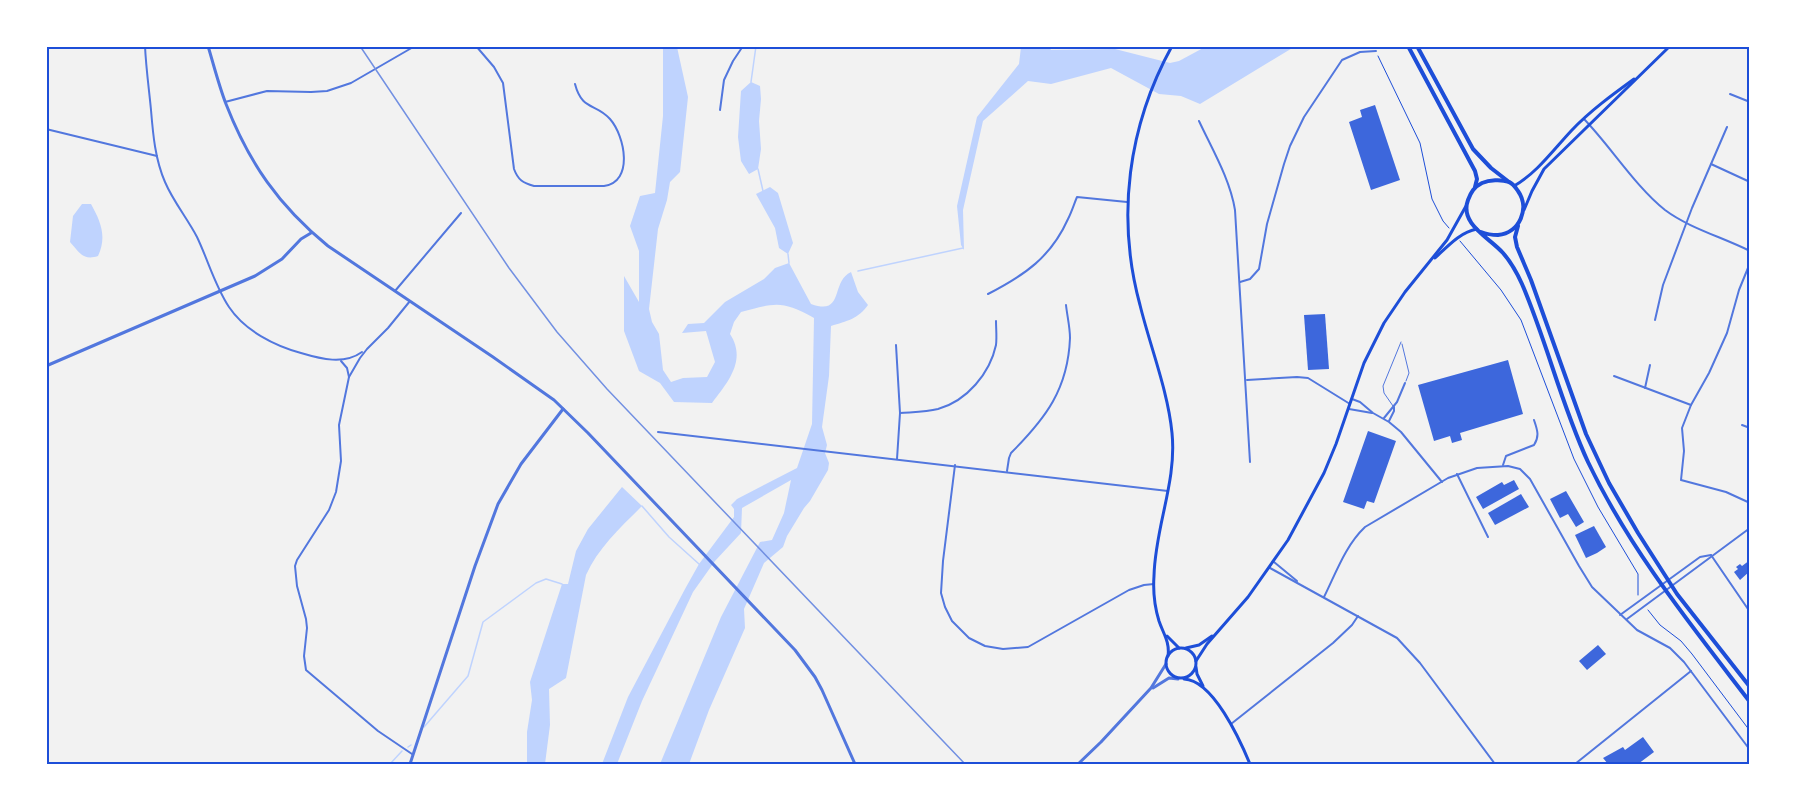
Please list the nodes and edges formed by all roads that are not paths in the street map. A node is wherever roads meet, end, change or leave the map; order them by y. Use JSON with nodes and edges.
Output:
{"nodes":[{"id":1,"x":145,"y":46,"type":"edge"},
{"id":2,"x":208,"y":46,"type":"edge"},
{"id":3,"x":415,"y":46,"type":"edge"},
{"id":4,"x":476,"y":46,"type":"edge"},
{"id":5,"x":744,"y":46,"type":"edge"},
{"id":6,"x":1172,"y":46,"type":"edge"},
{"id":7,"x":1408,"y":46,"type":"edge"},
{"id":8,"x":1417,"y":46,"type":"edge"},
{"id":9,"x":1670,"y":46,"type":"edge"},
{"id":10,"x":1376,"y":51,"type":"road end"},
{"id":11,"x":1643,"y":73,"type":"junction"},
{"id":12,"x":575,"y":84,"type":"dead end"},
{"id":13,"x":1730,"y":94,"type":"dead end"},
{"id":14,"x":225,"y":102,"type":"junction"},
{"id":15,"x":1749,"y":102,"type":"edge"},
{"id":16,"x":720,"y":110,"type":"dead end"},
{"id":17,"x":1584,"y":119,"type":"junction"},
{"id":18,"x":1199,"y":121,"type":"dead end"},
{"id":19,"x":1589,"y":125,"type":"junction"},
{"id":20,"x":1727,"y":127,"type":"dead end"},
{"id":21,"x":46,"y":129,"type":"edge"},
{"id":22,"x":157,"y":156,"type":"junction"},
{"id":23,"x":1711,"y":164,"type":"junction"},
{"id":24,"x":1509,"y":182,"type":"junction"},
{"id":25,"x":1749,"y":182,"type":"edge"},
{"id":26,"x":1514,"y":186,"type":"junction"},
{"id":27,"x":1475,"y":187,"type":"junction"},
{"id":28,"x":1127,"y":202,"type":"junction"},
{"id":29,"x":1466,"y":205,"type":"junction"},
{"id":30,"x":1524,"y":210,"type":"junction"},
{"id":31,"x":460,"y":213,"type":"dead end"},
{"id":32,"x":1688,"y":223,"type":"junction"},
{"id":33,"x":1518,"y":225,"type":"junction"},
{"id":34,"x":1479,"y":231,"type":"junction"},
{"id":35,"x":311,"y":232,"type":"junction"},
{"id":36,"x":1749,"y":250,"type":"edge"},
{"id":37,"x":1749,"y":263,"type":"edge"},
{"id":38,"x":1427,"y":265,"type":"junction"},
{"id":39,"x":1240,"y":282,"type":"junction"},
{"id":40,"x":220,"y":291,"type":"junction"},
{"id":41,"x":395,"y":291,"type":"junction"},
{"id":42,"x":988,"y":294,"type":"dead end"},
{"id":43,"x":410,"y":301,"type":"junction"},
{"id":44,"x":1066,"y":305,"type":"dead end"},
{"id":45,"x":1655,"y":320,"type":"dead end"},
{"id":46,"x":996,"y":321,"type":"dead end"},
{"id":47,"x":896,"y":345,"type":"dead end"},
{"id":48,"x":367,"y":349,"type":"junction"},
{"id":49,"x":338,"y":360,"type":"junction"},
{"id":50,"x":1650,"y":365,"type":"dead end"},
{"id":51,"x":46,"y":366,"type":"edge"},
{"id":52,"x":1614,"y":376,"type":"dead end"},
{"id":53,"x":349,"y":377,"type":"junction"},
{"id":54,"x":1245,"y":380,"type":"junction"},
{"id":55,"x":1405,"y":383,"type":"joint"},
{"id":56,"x":1645,"y":388,"type":"junction"},
{"id":57,"x":1351,"y":401,"type":"junction"},
{"id":58,"x":1691,"y":405,"type":"junction"},
{"id":59,"x":1394,"y":407,"type":"junction"},
{"id":60,"x":563,"y":409,"type":"junction"},
{"id":61,"x":1349,"y":409,"type":"junction"},
{"id":62,"x":900,"y":413,"type":"junction"},
{"id":63,"x":1373,"y":413,"type":"junction"},
{"id":64,"x":1383,"y":418,"type":"junction"},
{"id":65,"x":1534,"y":420,"type":"dead end"},
{"id":66,"x":1389,"y":422,"type":"junction"},
{"id":67,"x":1742,"y":425,"type":"dead end"},
{"id":68,"x":1749,"y":428,"type":"edge"},
{"id":69,"x":658,"y":432,"type":"dead end"},
{"id":70,"x":897,"y":459,"type":"junction"},
{"id":71,"x":1250,"y":462,"type":"dead end"},
{"id":72,"x":955,"y":465,"type":"junction"},
{"id":73,"x":1503,"y":465,"type":"junction"},
{"id":74,"x":1007,"y":471,"type":"junction"},
{"id":75,"x":1457,"y":474,"type":"junction"},
{"id":76,"x":1442,"y":482,"type":"junction"},
{"id":77,"x":1169,"y":491,"type":"junction"},
{"id":78,"x":1749,"y":503,"type":"edge"},
{"id":79,"x":1749,"y":528,"type":"edge"},
{"id":80,"x":1488,"y":537,"type":"dead end"},
{"id":81,"x":1711,"y":555,"type":"junction"},
{"id":82,"x":1274,"y":561,"type":"junction"},
{"id":83,"x":1270,"y":568,"type":"junction"},
{"id":84,"x":1668,"y":579,"type":"junction"},
{"id":85,"x":1299,"y":583,"type":"junction"},
{"id":86,"x":1154,"y":584,"type":"junction"},
{"id":87,"x":1661,"y":585,"type":"junction"},
{"id":88,"x":1673,"y":586,"type":"junction"},
{"id":89,"x":1665,"y":591,"type":"junction"},
{"id":90,"x":1324,"y":597,"type":"junction"},
{"id":91,"x":1749,"y":612,"type":"edge"},
{"id":92,"x":1620,"y":615,"type":"junction"},
{"id":93,"x":1358,"y":616,"type":"junction"},
{"id":94,"x":1626,"y":620,"type":"junction"},
{"id":95,"x":1164,"y":633,"type":"junction"},
{"id":96,"x":1216,"y":633,"type":"junction"},
{"id":97,"x":1182,"y":648,"type":"junction"},
{"id":98,"x":1168,"y":656,"type":"junction"},
{"id":99,"x":1166,"y":664,"type":"junction"},
{"id":100,"x":1196,"y":664,"type":"junction"},
{"id":101,"x":1691,"y":671,"type":"junction"},
{"id":102,"x":1178,"y":679,"type":"junction"},
{"id":103,"x":1184,"y":679,"type":"junction"},
{"id":104,"x":1749,"y":687,"type":"edge"},
{"id":105,"x":1151,"y":688,"type":"junction"},
{"id":106,"x":1204,"y":688,"type":"junction"},
{"id":107,"x":1749,"y":702,"type":"edge"},
{"id":108,"x":1230,"y":725,"type":"junction"},
{"id":109,"x":1749,"y":750,"type":"edge"},
{"id":110,"x":412,"y":754,"type":"junction"},
{"id":111,"x":410,"y":765,"type":"edge"},
{"id":112,"x":855,"y":765,"type":"edge"},
{"id":113,"x":1078,"y":765,"type":"edge"},
{"id":114,"x":1250,"y":765,"type":"edge"},
{"id":115,"x":1495,"y":765,"type":"edge"},
{"id":116,"x":1575,"y":765,"type":"edge"}],
"edges":[{"from":1,"to":22,"type":"street"},
{"from":2,"to":14,"type":"street"},
{"from":3,"to":14,"type":"street"},
{"from":4,"to":12,"type":"street"},
{"from":5,"to":16,"type":"street"},
{"from":6,"to":28,"type":"main road"},
{"from":7,"to":27,"type":"highway"},
{"from":8,"to":24,"type":"highway"},
{"from":9,"to":11,"type":"main road"},
{"from":10,"to":39,"type":"street"},
{"from":11,"to":17,"type":"main road"},
{"from":11,"to":19,"type":"main road"},
{"from":13,"to":15,"type":"street"},
{"from":14,"to":35,"type":"street"},
{"from":17,"to":19,"type":"street"},
{"from":17,"to":26,"type":"main road"},
{"from":18,"to":39,"type":"street"},
{"from":19,"to":30,"type":"main road"},
{"from":19,"to":32,"type":"street"},
{"from":20,"to":23,"type":"street"},
{"from":21,"to":22,"type":"street"},
{"from":22,"to":40,"type":"street"},
{"from":23,"to":25,"type":"street"},
{"from":23,"to":32,"type":"street"},
{"from":24,"to":26,"type":"highway"},
{"from":24,"to":27,"type":"highway"},
{"from":26,"to":30,"type":"highway"},
{"from":27,"to":29,"type":"highway"},
{"from":28,"to":42,"type":"street"},
{"from":28,"to":77,"type":"main road"},
{"from":29,"to":34,"type":"highway"},
{"from":29,"to":38,"type":"main road"},
{"from":30,"to":33,"type":"highway"},
{"from":31,"to":41,"type":"street"},
{"from":32,"to":36,"type":"street"},
{"from":32,"to":45,"type":"street"},
{"from":33,"to":34,"type":"highway"},
{"from":33,"to":84,"type":"highway"},
{"from":34,"to":38,"type":"main road"},
{"from":34,"to":87,"type":"highway"},
{"from":35,"to":40,"type":"street"},
{"from":35,"to":41,"type":"street"},
{"from":37,"to":58,"type":"street"},
{"from":38,"to":57,"type":"main road"},
{"from":39,"to":54,"type":"street"},
{"from":40,"to":49,"type":"street"},
{"from":40,"to":51,"type":"street"},
{"from":41,"to":43,"type":"street"},
{"from":43,"to":48,"type":"street"},
{"from":43,"to":60,"type":"street"},
{"from":44,"to":74,"type":"street"},
{"from":46,"to":62,"type":"street"},
{"from":47,"to":62,"type":"street"},
{"from":48,"to":49,"type":"street"},
{"from":48,"to":53,"type":"street"},
{"from":49,"to":53,"type":"street"},
{"from":50,"to":56,"type":"street"},
{"from":52,"to":56,"type":"street"},
{"from":53,"to":110,"type":"street"},
{"from":54,"to":57,"type":"street"},
{"from":54,"to":71,"type":"street"},
{"from":55,"to":59,"type":"street"},
{"from":55,"to":59,"type":"lane"},
{"from":56,"to":58,"type":"street"},
{"from":57,"to":61,"type":"main road"},
{"from":57,"to":63,"type":"street"},
{"from":58,"to":78,"type":"street"},
{"from":59,"to":64,"type":"street"},
{"from":59,"to":66,"type":"street"},
{"from":60,"to":110,"type":"street"},
{"from":60,"to":112,"type":"street"},
{"from":61,"to":63,"type":"street"},
{"from":61,"to":82,"type":"main road"},
{"from":62,"to":70,"type":"street"},
{"from":63,"to":64,"type":"street"},
{"from":64,"to":66,"type":"street"},
{"from":65,"to":73,"type":"street"},
{"from":66,"to":76,"type":"street"},
{"from":67,"to":68,"type":"street"},
{"from":69,"to":70,"type":"street"},
{"from":70,"to":72,"type":"street"},
{"from":72,"to":74,"type":"street"},
{"from":72,"to":86,"type":"street"},
{"from":73,"to":75,"type":"street"},
{"from":73,"to":92,"type":"street"},
{"from":74,"to":77,"type":"street"},
{"from":75,"to":76,"type":"street"},
{"from":75,"to":80,"type":"street"},
{"from":76,"to":90,"type":"street"},
{"from":77,"to":86,"type":"main road"},
{"from":79,"to":81,"type":"street"},
{"from":81,"to":84,"type":"street"},
{"from":81,"to":88,"type":"street"},
{"from":81,"to":91,"type":"street"},
{"from":82,"to":83,"type":"main road"},
{"from":82,"to":85,"type":"street"},
{"from":83,"to":85,"type":"street"},
{"from":83,"to":96,"type":"main road"},
{"from":84,"to":87,"type":"street"},
{"from":84,"to":88,"type":"highway"},
{"from":85,"to":90,"type":"street"},
{"from":86,"to":95,"type":"main road"},
{"from":87,"to":89,"type":"highway"},
{"from":87,"to":92,"type":"street"},
{"from":88,"to":89,"type":"street"},
{"from":88,"to":104,"type":"highway"},
{"from":89,"to":94,"type":"street"},
{"from":89,"to":107,"type":"highway"},
{"from":90,"to":93,"type":"street"},
{"from":92,"to":94,"type":"street"},
{"from":93,"to":108,"type":"street"},
{"from":93,"to":115,"type":"street"},
{"from":94,"to":101,"type":"street"},
{"from":95,"to":97,"type":"main road"},
{"from":95,"to":98,"type":"main road"},
{"from":96,"to":97,"type":"main road"},
{"from":96,"to":100,"type":"main road"},
{"from":97,"to":98,"type":"main road"},
{"from":97,"to":100,"type":"main road"},
{"from":98,"to":99,"type":"main road"},
{"from":99,"to":102,"type":"main road"},
{"from":99,"to":105,"type":"street"},
{"from":100,"to":103,"type":"main road"},
{"from":100,"to":106,"type":"main road"},
{"from":101,"to":109,"type":"street"},
{"from":101,"to":116,"type":"street"},
{"from":102,"to":103,"type":"main road"},
{"from":102,"to":105,"type":"street"},
{"from":103,"to":106,"type":"main road"},
{"from":105,"to":113,"type":"street"},
{"from":106,"to":108,"type":"main road"},
{"from":108,"to":114,"type":"main road"},
{"from":110,"to":111,"type":"street"}]}
